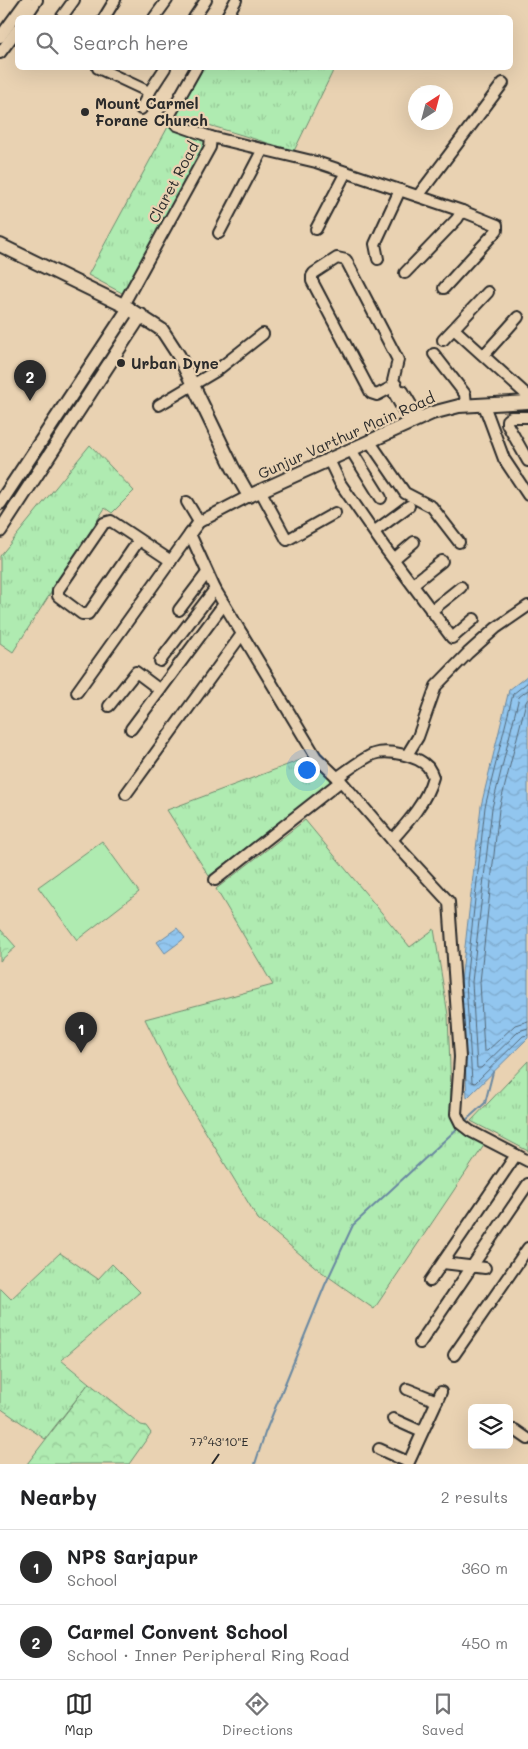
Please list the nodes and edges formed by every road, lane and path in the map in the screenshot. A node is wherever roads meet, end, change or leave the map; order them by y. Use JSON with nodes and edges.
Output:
{"nodes":[{"id":1,"x":27,"y":0,"type":"edge"},
{"id":2,"x":38,"y":0,"type":"edge"},
{"id":3,"x":74,"y":0,"type":"edge"},
{"id":4,"x":116,"y":0,"type":"edge"},
{"id":5,"x":167,"y":0,"type":"edge"},
{"id":6,"x":206,"y":0,"type":"edge"},
{"id":7,"x":236,"y":0,"type":"edge"},
{"id":8,"x":20,"y":15,"type":"edge"},
{"id":9,"x":27,"y":15,"type":"edge"},
{"id":10,"x":63,"y":15,"type":"edge"},
{"id":11,"x":106,"y":15,"type":"edge"},
{"id":12,"x":156,"y":15,"type":"edge"},
{"id":13,"x":196,"y":15,"type":"edge"},
{"id":14,"x":228,"y":15,"type":"edge"},
{"id":15,"x":15,"y":27,"type":"edge"},
{"id":16,"x":0,"y":37,"type":"edge"},
{"id":17,"x":0,"y":53,"type":"edge"},
{"id":18,"x":164,"y":70,"type":"edge"},
{"id":19,"x":195,"y":70,"type":"edge"},
{"id":20,"x":115,"y":71,"type":"edge"},
{"id":21,"x":503,"y":83,"type":"dead end"},
{"id":22,"x":150,"y":91,"type":"junction"},
{"id":23,"x":141,"y":109,"type":"dead end"},
{"id":24,"x":211,"y":137,"type":"junction"},
{"id":25,"x":263,"y":149,"type":"junction"},
{"id":26,"x":346,"y":172,"type":"junction"},
{"id":27,"x":400,"y":190,"type":"junction"},
{"id":28,"x":418,"y":196,"type":"junction"},
{"id":29,"x":462,"y":211,"type":"junction"},
{"id":30,"x":316,"y":229,"type":"dead end"},
{"id":31,"x":219,"y":233,"type":"dead end"},
{"id":32,"x":0,"y":245,"type":"edge"},
{"id":33,"x":378,"y":259,"type":"dead end"},
{"id":34,"x":405,"y":273,"type":"dead end"},
{"id":35,"x":444,"y":288,"type":"dead end"},
{"id":36,"x":488,"y":292,"type":"dead end"},
{"id":37,"x":126,"y":306,"type":"junction"},
{"id":38,"x":141,"y":315,"type":"junction"},
{"id":39,"x":518,"y":317,"type":"dead end"},
{"id":40,"x":454,"y":329,"type":"junction"},
{"id":41,"x":263,"y":334,"type":"dead end"},
{"id":42,"x":443,"y":340,"type":"dead end"},
{"id":43,"x":434,"y":354,"type":"dead end"},
{"id":44,"x":484,"y":355,"type":"junction"},
{"id":45,"x":193,"y":385,"type":"junction"},
{"id":46,"x":398,"y":388,"type":"junction"},
{"id":47,"x":528,"y":396,"type":"edge"},
{"id":48,"x":528,"y":402,"type":"edge"},
{"id":49,"x":159,"y":405,"type":"dead end"},
{"id":50,"x":484,"y":405,"type":"junction"},
{"id":51,"x":466,"y":406,"type":"junction"},
{"id":52,"x":528,"y":416,"type":"edge"},
{"id":53,"x":414,"y":420,"type":"junction"},
{"id":54,"x":370,"y":442,"type":"junction"},
{"id":55,"x":351,"y":450,"type":"junction"},
{"id":56,"x":329,"y":460,"type":"junction"},
{"id":57,"x":528,"y":461,"type":"edge"},
{"id":58,"x":254,"y":493,"type":"junction"},
{"id":59,"x":528,"y":495,"type":"edge"},
{"id":60,"x":381,"y":498,"type":"dead end"},
{"id":61,"x":188,"y":502,"type":"dead end"},
{"id":62,"x":0,"y":503,"type":"edge"},
{"id":63,"x":409,"y":506,"type":"dead end"},
{"id":64,"x":336,"y":513,"type":"dead end"},
{"id":65,"x":199,"y":522,"type":"junction"},
{"id":66,"x":0,"y":531,"type":"edge"},
{"id":67,"x":374,"y":531,"type":"junction"},
{"id":68,"x":190,"y":534,"type":"junction"},
{"id":69,"x":140,"y":540,"type":"junction"},
{"id":70,"x":414,"y":542,"type":"dead end"},
{"id":71,"x":459,"y":542,"type":"dead end"},
{"id":72,"x":394,"y":558,"type":"junction"},
{"id":73,"x":171,"y":561,"type":"junction"},
{"id":74,"x":442,"y":561,"type":"dead end"},
{"id":75,"x":207,"y":573,"type":"junction"},
{"id":76,"x":413,"y":584,"type":"junction"},
{"id":77,"x":461,"y":587,"type":"dead end"},
{"id":78,"x":215,"y":589,"type":"junction"},
{"id":79,"x":224,"y":604,"type":"junction"},
{"id":80,"x":528,"y":606,"type":"edge"},
{"id":81,"x":178,"y":610,"type":"dead end"},
{"id":82,"x":431,"y":611,"type":"junction"},
{"id":83,"x":474,"y":619,"type":"dead end"},
{"id":84,"x":242,"y":634,"type":"junction"},
{"id":85,"x":160,"y":661,"type":"dead end"},
{"id":86,"x":160,"y":690,"type":"junction"},
{"id":87,"x":77,"y":692,"type":"dead end"},
{"id":88,"x":109,"y":706,"type":"dead end"},
{"id":89,"x":131,"y":729,"type":"dead end"},
{"id":90,"x":407,"y":755,"type":"junction"},
{"id":91,"x":340,"y":779,"type":"junction"},
{"id":92,"x":126,"y":794,"type":"dead end"},
{"id":93,"x":392,"y":840,"type":"junction"},
{"id":94,"x":215,"y":880,"type":"dead end"},
{"id":95,"x":516,"y":1154,"type":"junction"},
{"id":96,"x":528,"y":1161,"type":"edge"},
{"id":97,"x":528,"y":1184,"type":"edge"},
{"id":98,"x":528,"y":1248,"type":"edge"},
{"id":99,"x":442,"y":1263,"type":"junction"},
{"id":100,"x":472,"y":1266,"type":"junction"},
{"id":101,"x":485,"y":1268,"type":"dead end"},
{"id":102,"x":430,"y":1281,"type":"dead end"},
{"id":103,"x":420,"y":1343,"type":"dead end"},
{"id":104,"x":454,"y":1355,"type":"dead end"},
{"id":105,"x":406,"y":1389,"type":"dead end"},
{"id":106,"x":392,"y":1419,"type":"dead end"},
{"id":107,"x":515,"y":1430,"type":"dead end"},
{"id":108,"x":422,"y":1432,"type":"junction"},
{"id":109,"x":528,"y":1439,"type":"edge"},
{"id":110,"x":379,"y":1449,"type":"dead end"},
{"id":111,"x":408,"y":1463,"type":"edge"}],
"edges":[{"from":1,"to":8,"type":"street"},
{"from":2,"to":9,"type":"street"},
{"from":3,"to":10,"type":"street"},
{"from":4,"to":11,"type":"street"},
{"from":5,"to":12,"type":"street"},
{"from":6,"to":13,"type":"street"},
{"from":7,"to":14,"type":"street"},
{"from":15,"to":16,"type":"street"},
{"from":15,"to":17,"type":"street"},
{"from":18,"to":22,"type":"street"},
{"from":19,"to":24,"type":"street","name":"Claret Road"},
{"from":20,"to":22,"type":"street"},
{"from":21,"to":28,"type":"street"},
{"from":22,"to":23,"type":"street"},
{"from":24,"to":25,"type":"street"},
{"from":24,"to":37,"type":"street","name":"Claret Road"},
{"from":25,"to":26,"type":"street"},
{"from":25,"to":31,"type":"street"},
{"from":26,"to":27,"type":"street"},
{"from":26,"to":30,"type":"street"},
{"from":27,"to":28,"type":"street"},
{"from":27,"to":33,"type":"street"},
{"from":28,"to":29,"type":"street"},
{"from":29,"to":34,"type":"street"},
{"from":29,"to":35,"type":"street"},
{"from":32,"to":37,"type":"main road","name":"Gunjur Varthur Main Road"},
{"from":36,"to":40,"type":"street"},
{"from":37,"to":38,"type":"main road","name":"Gunjur Varthur Main Road"},
{"from":37,"to":62,"type":"main road"},
{"from":38,"to":45,"type":"main road","name":"Gunjur Varthur Main Road"},
{"from":38,"to":66,"type":"main road"},
{"from":39,"to":44,"type":"street"},
{"from":40,"to":42,"type":"street"},
{"from":40,"to":44,"type":"street"},
{"from":41,"to":45,"type":"street"},
{"from":43,"to":51,"type":"street"},
{"from":44,"to":47,"type":"street"},
{"from":45,"to":49,"type":"street"},
{"from":45,"to":58,"type":"main road","name":"Gunjur Varthur Main Road"},
{"from":46,"to":46,"type":"street"},
{"from":46,"to":53,"type":"street"},
{"from":48,"to":50,"type":"main road","name":"Gunjur Varthur Main Road"},
{"from":50,"to":51,"type":"main road","name":"Gunjur Varthur Main Road"},
{"from":50,"to":59,"type":"street"},
{"from":51,"to":53,"type":"main road","name":"Gunjur Varthur Main Road"},
{"from":52,"to":57,"type":"street"},
{"from":53,"to":54,"type":"main road","name":"Gunjur Varthur Main Road"},
{"from":54,"to":55,"type":"main road","name":"Gunjur Varthur Main Road"},
{"from":54,"to":71,"type":"street"},
{"from":55,"to":56,"type":"main road","name":"Gunjur Varthur Main Road"},
{"from":55,"to":60,"type":"street"},
{"from":56,"to":58,"type":"main road","name":"Gunjur Varthur Main Road"},
{"from":56,"to":67,"type":"street"},
{"from":58,"to":64,"type":"street"},
{"from":58,"to":65,"type":"street"},
{"from":61,"to":65,"type":"street"},
{"from":63,"to":67,"type":"street"},
{"from":65,"to":68,"type":"street"},
{"from":67,"to":72,"type":"street"},
{"from":68,"to":73,"type":"street"},
{"from":68,"to":75,"type":"street"},
{"from":69,"to":69,"type":"street"},
{"from":69,"to":73,"type":"street"},
{"from":70,"to":72,"type":"street"},
{"from":72,"to":76,"type":"street"},
{"from":73,"to":87,"type":"street"},
{"from":74,"to":76,"type":"street"},
{"from":75,"to":78,"type":"street"},
{"from":75,"to":81,"type":"street"},
{"from":76,"to":82,"type":"street"},
{"from":77,"to":82,"type":"street"},
{"from":78,"to":79,"type":"street"},
{"from":78,"to":85,"type":"street"},
{"from":79,"to":84,"type":"street"},
{"from":79,"to":86,"type":"street"},
{"from":80,"to":90,"type":"street"},
{"from":82,"to":83,"type":"street"},
{"from":84,"to":91,"type":"street"},
{"from":84,"to":92,"type":"street"},
{"from":86,"to":88,"type":"street"},
{"from":86,"to":89,"type":"street"},
{"from":90,"to":91,"type":"street"},
{"from":90,"to":93,"type":"street"},
{"from":91,"to":93,"type":"street"},
{"from":91,"to":94,"type":"street"},
{"from":93,"to":95,"type":"street"},
{"from":95,"to":96,"type":"street"},
{"from":95,"to":99,"type":"street"},
{"from":97,"to":100,"type":"street"},
{"from":98,"to":104,"type":"street"},
{"from":99,"to":100,"type":"street"},
{"from":99,"to":102,"type":"street"},
{"from":100,"to":101,"type":"street"},
{"from":100,"to":103,"type":"street"},
{"from":105,"to":108,"type":"street"},
{"from":106,"to":108,"type":"street"},
{"from":107,"to":109,"type":"street"},
{"from":108,"to":111,"type":"street"},
{"from":110,"to":111,"type":"street"}]}
